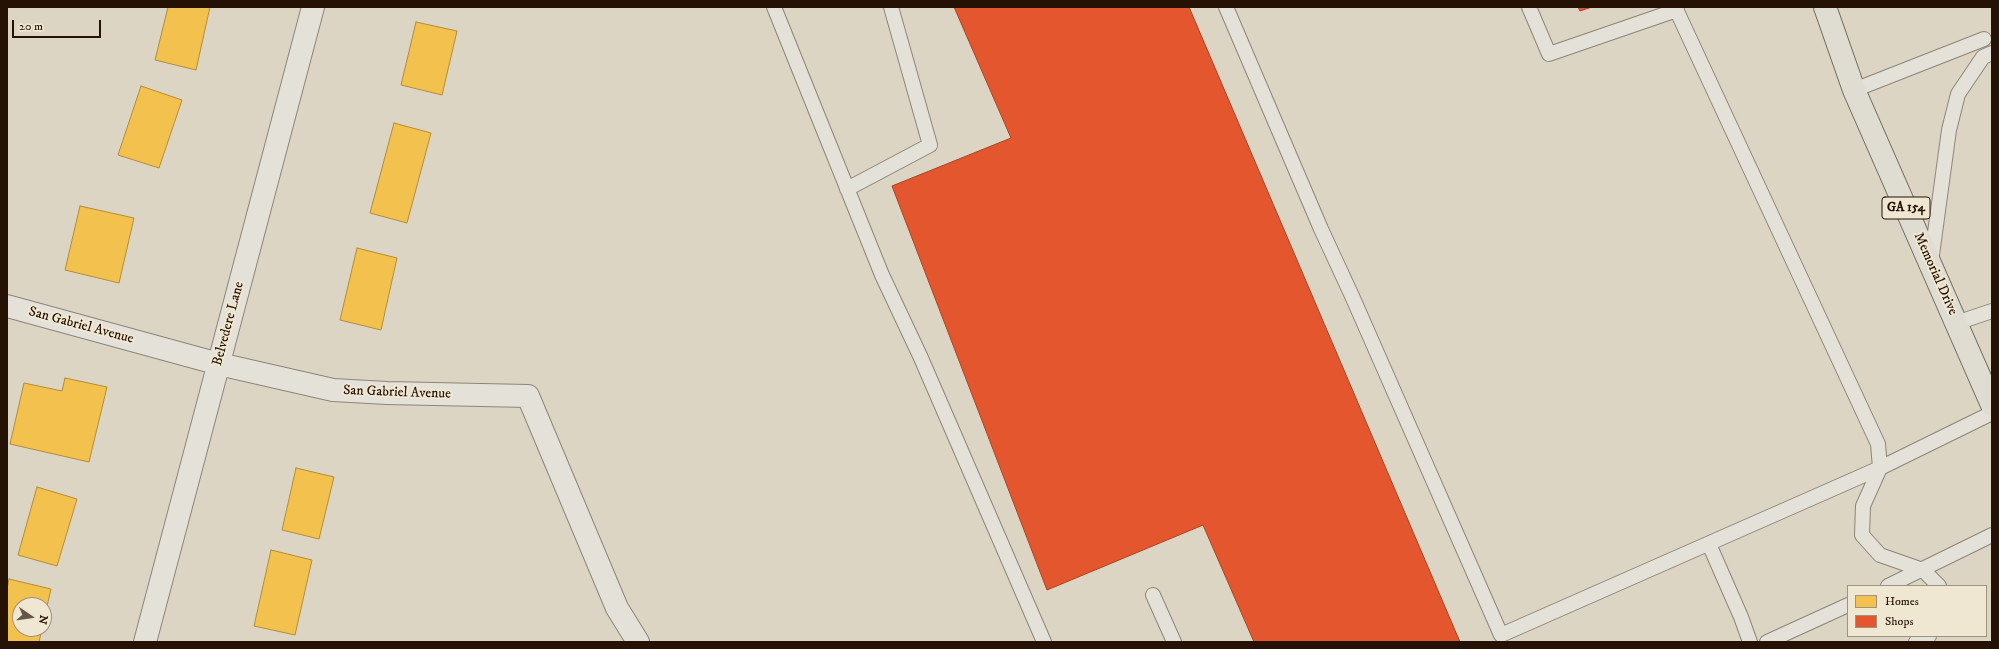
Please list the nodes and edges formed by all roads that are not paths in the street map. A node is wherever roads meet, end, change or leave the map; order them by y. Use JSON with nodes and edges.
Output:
{"nodes":[{"id":1,"x":314,"y":7,"type":"edge"},
{"id":2,"x":774,"y":7,"type":"edge"},
{"id":3,"x":891,"y":7,"type":"edge"},
{"id":4,"x":1226,"y":7,"type":"edge"},
{"id":5,"x":1529,"y":7,"type":"edge"},
{"id":6,"x":1824,"y":7,"type":"edge"},
{"id":7,"x":1676,"y":8,"type":"edge"},
{"id":8,"x":1984,"y":39,"type":"dead end"},
{"id":9,"x":1991,"y":53,"type":"edge"},
{"id":10,"x":1854,"y":90,"type":"junction"},
{"id":11,"x":847,"y":189,"type":"junction"},
{"id":12,"x":1930,"y":264,"type":"junction"},
{"id":13,"x":7,"y":306,"type":"edge"},
{"id":14,"x":1992,"y":311,"type":"edge"},
{"id":15,"x":1956,"y":323,"type":"junction"},
{"id":16,"x":219,"y":364,"type":"junction"},
{"id":17,"x":1992,"y":405,"type":"edge"},
{"id":18,"x":1992,"y":413,"type":"edge"},
{"id":19,"x":1880,"y":468,"type":"junction"},
{"id":20,"x":1992,"y":535,"type":"edge"},
{"id":21,"x":1709,"y":544,"type":"junction"},
{"id":22,"x":1923,"y":570,"type":"junction"},
{"id":23,"x":1890,"y":585,"type":"edge"},
{"id":24,"x":1938,"y":585,"type":"edge"},
{"id":25,"x":1153,"y":595,"type":"dead end"},
{"id":26,"x":1847,"y":605,"type":"edge"},
{"id":27,"x":1927,"y":637,"type":"edge"},
{"id":28,"x":146,"y":642,"type":"edge"},
{"id":29,"x":638,"y":642,"type":"edge"},
{"id":30,"x":1044,"y":642,"type":"edge"},
{"id":31,"x":1174,"y":642,"type":"edge"},
{"id":32,"x":1750,"y":642,"type":"edge"},
{"id":33,"x":1767,"y":642,"type":"edge"},
{"id":34,"x":1916,"y":642,"type":"edge"}],
"edges":[{"from":1,"to":16,"type":"street","name":"Belvedere Lane"},
{"from":2,"to":11,"type":"lane"},
{"from":3,"to":11,"type":"lane"},
{"from":4,"to":21,"type":"lane"},
{"from":5,"to":7,"type":"lane"},
{"from":6,"to":10,"type":"main road","name":"Memorial Drive","number":"GA 154"},
{"from":7,"to":19,"type":"lane"},
{"from":8,"to":10,"type":"lane"},
{"from":9,"to":12,"type":"lane"},
{"from":10,"to":12,"type":"main road","name":"Memorial Drive","number":"GA 154"},
{"from":11,"to":30,"type":"lane"},
{"from":12,"to":15,"type":"main road","name":"Memorial Drive","number":"GA 154"},
{"from":13,"to":16,"type":"street","name":"San Gabriel Avenue"},
{"from":14,"to":15,"type":"lane"},
{"from":15,"to":17,"type":"main road","name":"Memorial Drive","number":"GA 154"},
{"from":16,"to":28,"type":"street","name":"Belvedere Lane"},
{"from":16,"to":29,"type":"street","name":"San Gabriel Avenue"},
{"from":18,"to":19,"type":"lane"},
{"from":19,"to":21,"type":"lane"},
{"from":19,"to":22,"type":"lane"},
{"from":20,"to":22,"type":"lane"},
{"from":21,"to":32,"type":"lane"},
{"from":22,"to":23,"type":"lane"},
{"from":22,"to":24,"type":"lane"},
{"from":25,"to":31,"type":"lane"},
{"from":26,"to":33,"type":"lane"},
{"from":27,"to":34,"type":"lane"}]}
